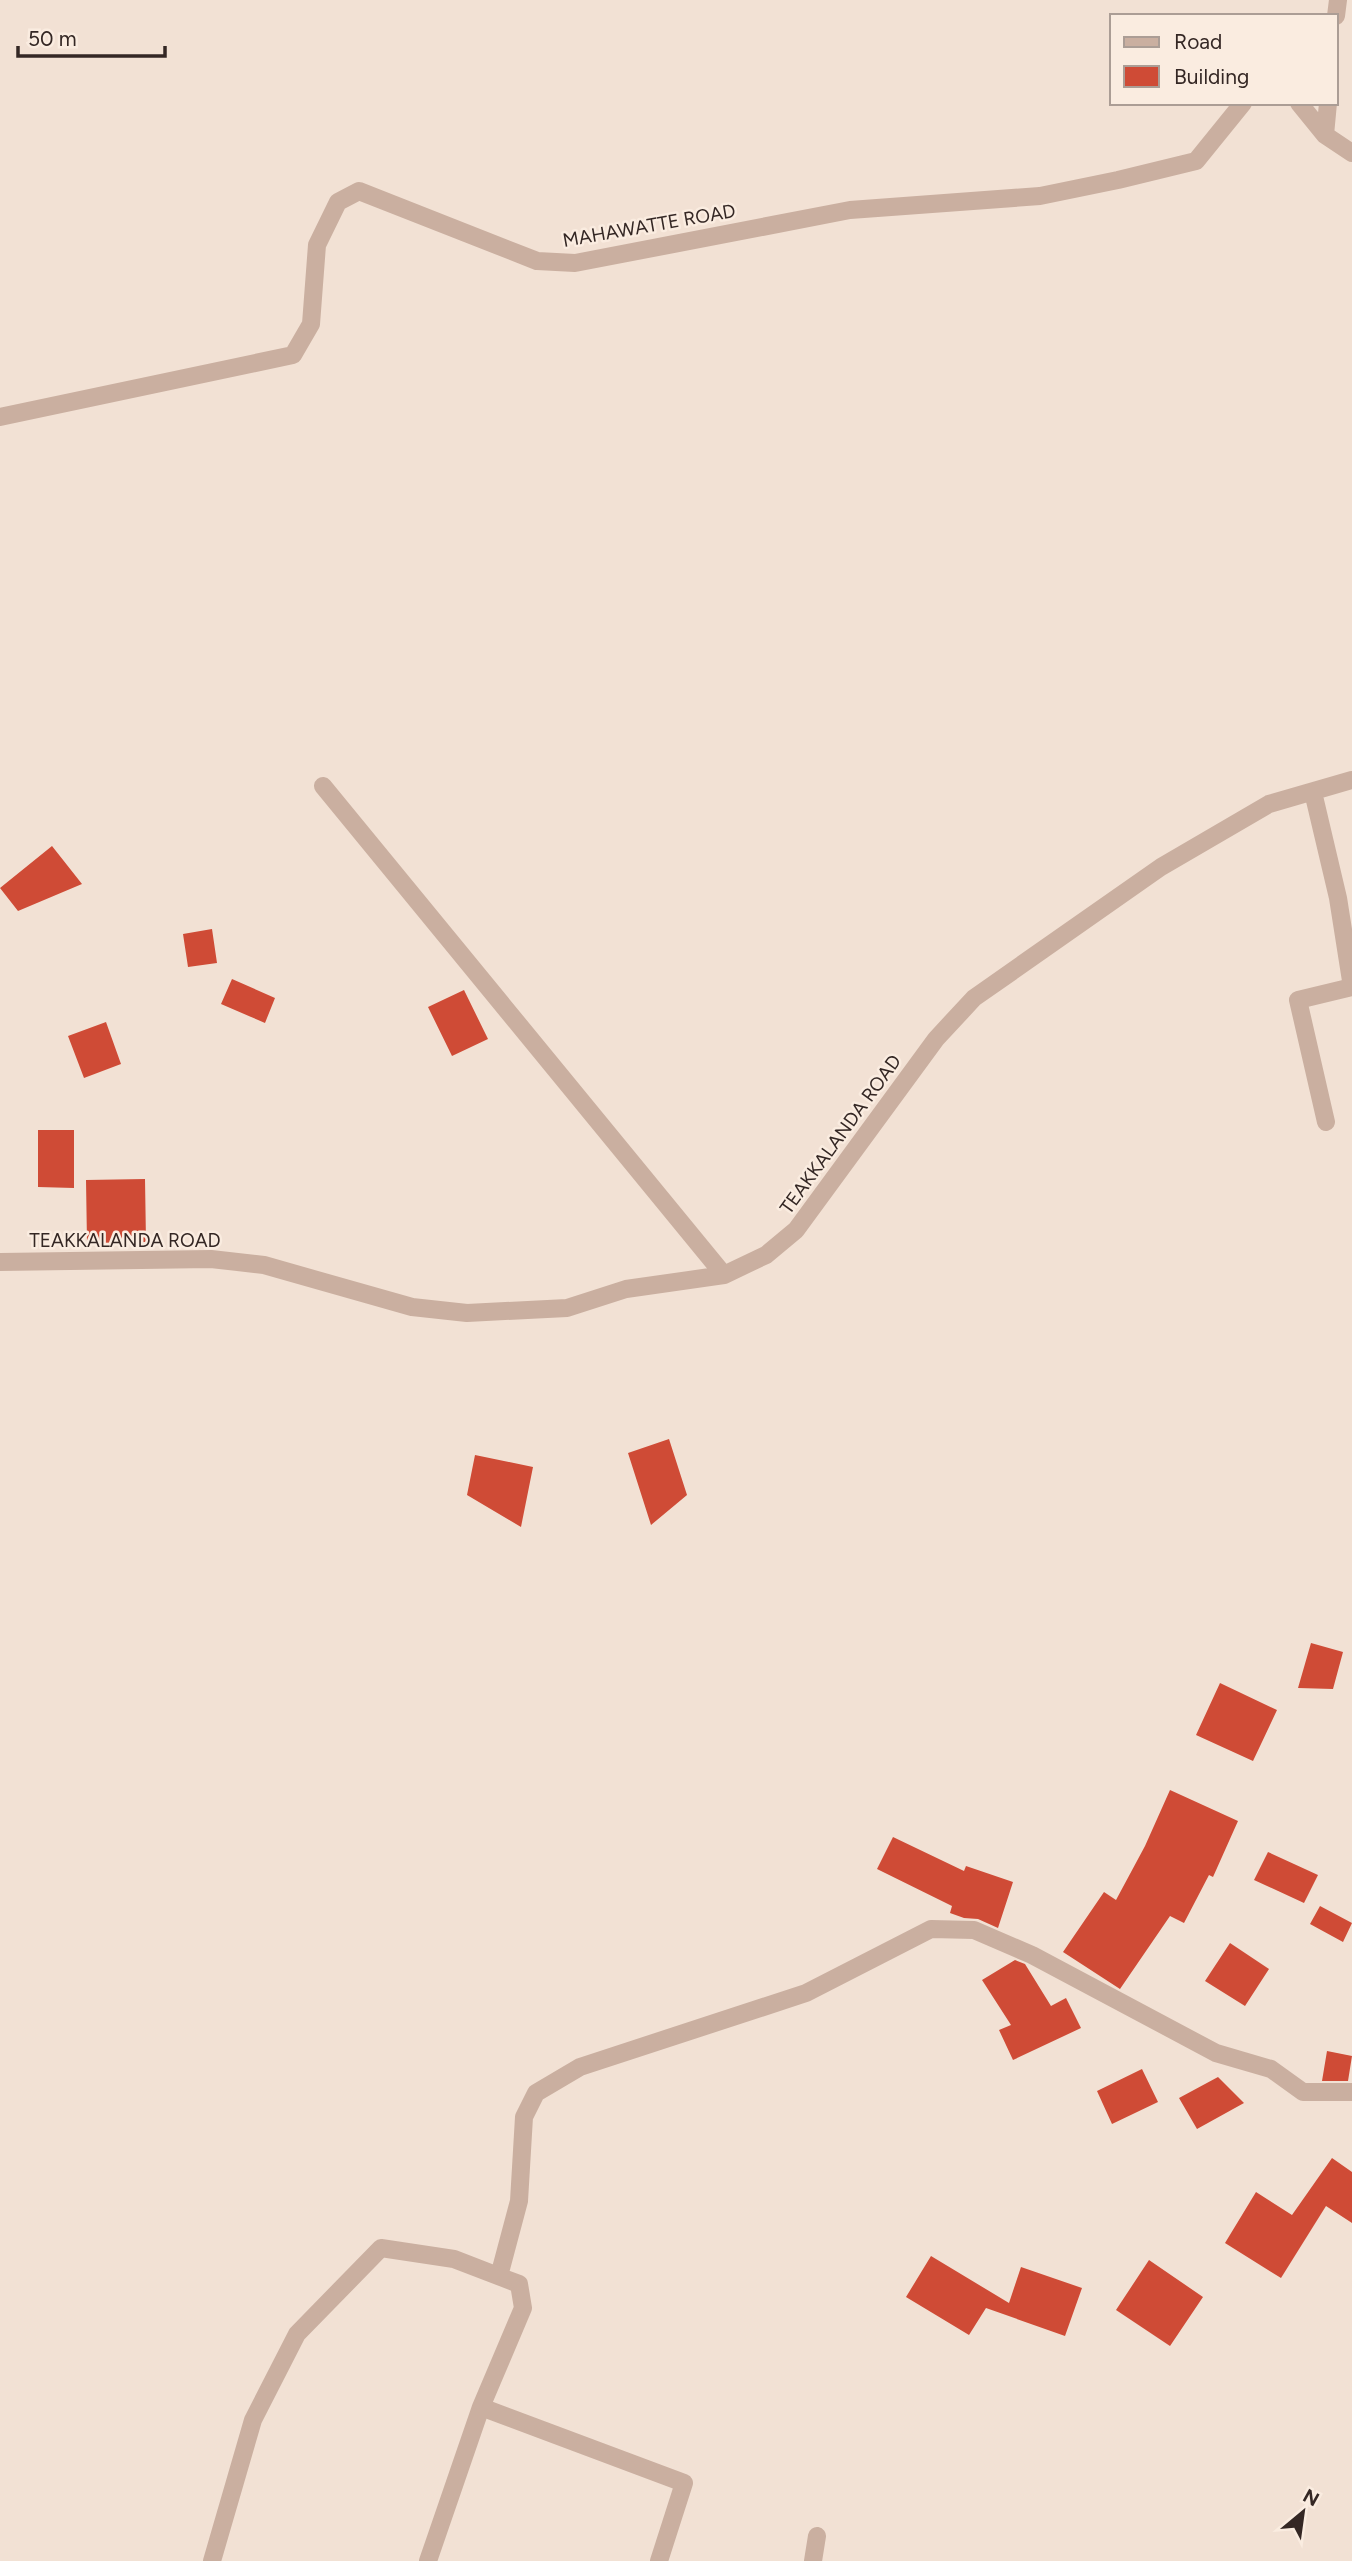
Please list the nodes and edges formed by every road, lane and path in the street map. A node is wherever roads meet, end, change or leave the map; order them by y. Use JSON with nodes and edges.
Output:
{"nodes":[{"id":1,"x":1241,"y":105,"type":"edge"},
{"id":2,"x":1301,"y":105,"type":"edge"},
{"id":3,"x":1328,"y":105,"type":"edge"},
{"id":4,"x":1325,"y":135,"type":"junction"},
{"id":5,"x":1352,"y":153,"type":"edge"},
{"id":6,"x":0,"y":417,"type":"edge"},
{"id":7,"x":1352,"y":780,"type":"edge"},
{"id":8,"x":323,"y":786,"type":"dead end"},
{"id":9,"x":1313,"y":792,"type":"junction"},
{"id":10,"x":1352,"y":987,"type":"edge"},
{"id":11,"x":1326,"y":1122,"type":"dead end"},
{"id":12,"x":0,"y":1262,"type":"edge"},
{"id":13,"x":724,"y":1275,"type":"junction"},
{"id":14,"x":1352,"y":2092,"type":"edge"},
{"id":15,"x":499,"y":2276,"type":"junction"},
{"id":16,"x":481,"y":2407,"type":"junction"},
{"id":17,"x":817,"y":2536,"type":"dead end"},
{"id":18,"x":212,"y":2561,"type":"edge"},
{"id":19,"x":428,"y":2561,"type":"edge"},
{"id":20,"x":659,"y":2561,"type":"edge"},
{"id":21,"x":813,"y":2561,"type":"edge"}],
"edges":[{"from":1,"to":6,"type":"street","name":"MAHAWATTE ROAD"},
{"from":2,"to":4,"type":"street"},
{"from":3,"to":4,"type":"street"},
{"from":4,"to":5,"type":"street"},
{"from":7,"to":9,"type":"street","name":"TEAKKALANDA ROAD"},
{"from":8,"to":13,"type":"street"},
{"from":9,"to":10,"type":"street"},
{"from":9,"to":13,"type":"street","name":"TEAKKALANDA ROAD"},
{"from":10,"to":11,"type":"street"},
{"from":12,"to":13,"type":"street","name":"TEAKKALANDA ROAD"},
{"from":14,"to":15,"type":"street"},
{"from":15,"to":16,"type":"street"},
{"from":15,"to":18,"type":"street"},
{"from":16,"to":19,"type":"street"},
{"from":16,"to":20,"type":"street"},
{"from":17,"to":21,"type":"street"}]}
